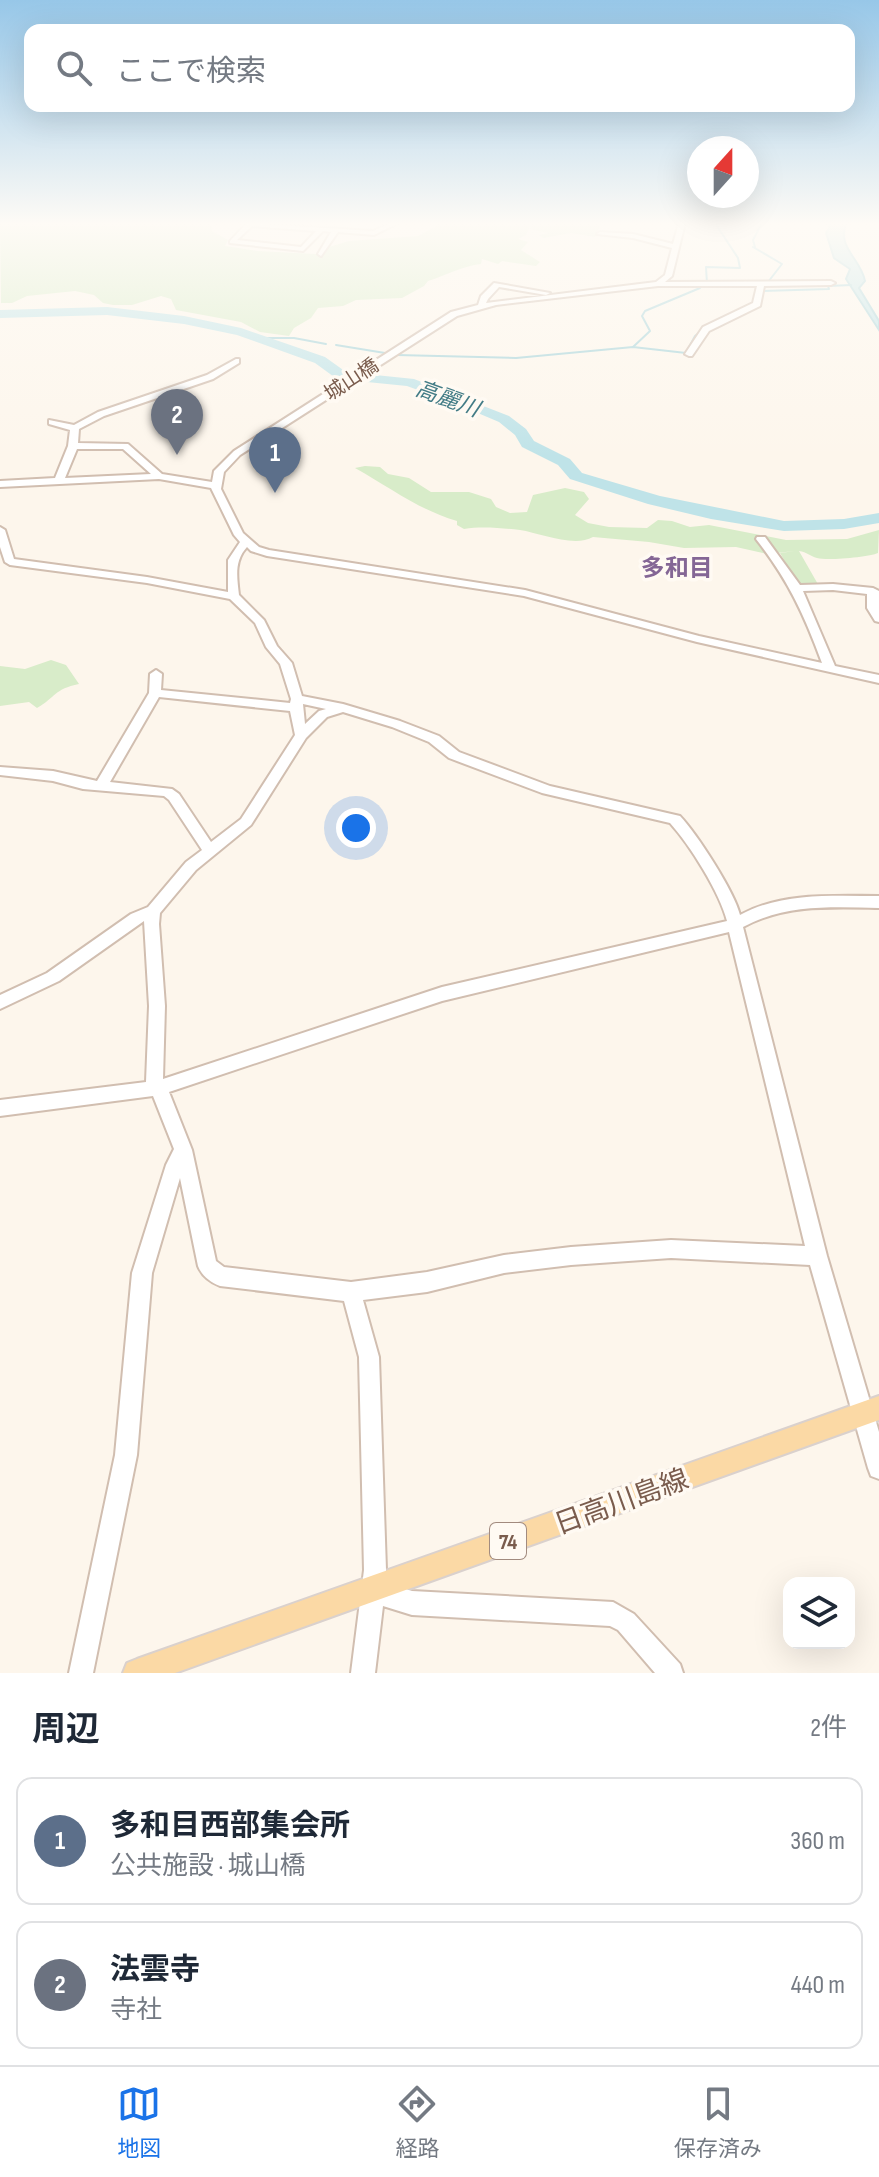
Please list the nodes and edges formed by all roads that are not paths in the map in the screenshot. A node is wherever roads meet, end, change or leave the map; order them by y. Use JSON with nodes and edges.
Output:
{"nodes":[{"id":1,"x":483,"y":301,"type":"edge"},
{"id":2,"x":517,"y":301,"type":"edge"},
{"id":3,"x":758,"y":301,"type":"edge"},
{"id":4,"x":482,"y":305,"type":"junction"},
{"id":5,"x":689,"y":354,"type":"dead end"},
{"id":6,"x":236,"y":361,"type":"dead end"},
{"id":7,"x":52,"y":422,"type":"dead end"},
{"id":8,"x":75,"y":428,"type":"junction"},
{"id":9,"x":73,"y":446,"type":"junction"},
{"id":10,"x":159,"y":476,"type":"junction"},
{"id":11,"x":59,"y":481,"type":"junction"},
{"id":12,"x":0,"y":485,"type":"edge"},
{"id":13,"x":216,"y":486,"type":"junction"},
{"id":14,"x":0,"y":530,"type":"edge"},
{"id":15,"x":761,"y":539,"type":"dead end"},
{"id":16,"x":246,"y":542,"type":"junction"},
{"id":17,"x":232,"y":571,"type":"junction"},
{"id":18,"x":798,"y":588,"type":"junction"},
{"id":19,"x":208,"y":591,"type":"junction"},
{"id":20,"x":234,"y":596,"type":"junction"},
{"id":21,"x":879,"y":619,"type":"edge"},
{"id":22,"x":830,"y":669,"type":"junction"},
{"id":23,"x":156,"y":674,"type":"dead end"},
{"id":24,"x":879,"y":679,"type":"edge"},
{"id":25,"x":155,"y":693,"type":"junction"},
{"id":26,"x":296,"y":704,"type":"junction"},
{"id":27,"x":343,"y":708,"type":"junction"},
{"id":28,"x":301,"y":735,"type":"junction"},
{"id":29,"x":0,"y":771,"type":"edge"},
{"id":30,"x":101,"y":786,"type":"junction"},
{"id":31,"x":210,"y":851,"type":"junction"},
{"id":32,"x":879,"y":902,"type":"edge"},
{"id":33,"x":153,"y":911,"type":"junction"},
{"id":34,"x":735,"y":925,"type":"junction"},
{"id":35,"x":0,"y":1002,"type":"edge"},
{"id":36,"x":157,"y":1089,"type":"junction"},
{"id":37,"x":0,"y":1108,"type":"edge"},
{"id":38,"x":183,"y":1150,"type":"junction"},
{"id":39,"x":817,"y":1256,"type":"junction"},
{"id":40,"x":351,"y":1292,"type":"junction"},
{"id":41,"x":871,"y":1411,"type":"edge"},
{"id":42,"x":879,"y":1468,"type":"edge"},
{"id":43,"x":371,"y":1591,"type":"junction"},
{"id":44,"x":81,"y":1673,"type":"edge"},
{"id":45,"x":137,"y":1673,"type":"edge"},
{"id":46,"x":363,"y":1673,"type":"edge"},
{"id":47,"x":671,"y":1673,"type":"edge"}],
"edges":[{"from":1,"to":4,"type":"street"},
{"from":2,"to":4,"type":"street"},
{"from":3,"to":5,"type":"street"},
{"from":4,"to":13,"type":"street","name":"城山橋"},
{"from":6,"to":8,"type":"street"},
{"from":7,"to":8,"type":"street"},
{"from":8,"to":9,"type":"street"},
{"from":9,"to":10,"type":"street"},
{"from":9,"to":11,"type":"street"},
{"from":10,"to":11,"type":"street"},
{"from":10,"to":13,"type":"street"},
{"from":11,"to":12,"type":"street"},
{"from":13,"to":16,"type":"street"},
{"from":14,"to":19,"type":"street"},
{"from":15,"to":18,"type":"street"},
{"from":16,"to":17,"type":"street"},
{"from":16,"to":22,"type":"street"},
{"from":17,"to":19,"type":"street"},
{"from":17,"to":20,"type":"street"},
{"from":18,"to":21,"type":"street"},
{"from":18,"to":22,"type":"street"},
{"from":19,"to":20,"type":"street"},
{"from":20,"to":26,"type":"street"},
{"from":22,"to":24,"type":"street"},
{"from":23,"to":25,"type":"street"},
{"from":25,"to":26,"type":"street"},
{"from":25,"to":30,"type":"street"},
{"from":26,"to":27,"type":"street"},
{"from":26,"to":28,"type":"street"},
{"from":27,"to":28,"type":"street"},
{"from":27,"to":34,"type":"street"},
{"from":28,"to":31,"type":"street"},
{"from":29,"to":30,"type":"street"},
{"from":30,"to":31,"type":"street"},
{"from":31,"to":33,"type":"street"},
{"from":32,"to":34,"type":"street"},
{"from":33,"to":35,"type":"street"},
{"from":33,"to":36,"type":"street"},
{"from":34,"to":36,"type":"street"},
{"from":34,"to":39,"type":"street"},
{"from":36,"to":37,"type":"street"},
{"from":36,"to":38,"type":"street"},
{"from":38,"to":40,"type":"street"},
{"from":38,"to":44,"type":"street"},
{"from":39,"to":40,"type":"street"},
{"from":39,"to":41,"type":"street"},
{"from":40,"to":43,"type":"street"},
{"from":41,"to":42,"type":"street"},
{"from":41,"to":43,"type":"main road","name":"日高川島線","number":"74"},
{"from":43,"to":45,"type":"main road","name":"日高川島線","number":"74"},
{"from":43,"to":46,"type":"street"},
{"from":43,"to":47,"type":"street"}]}
